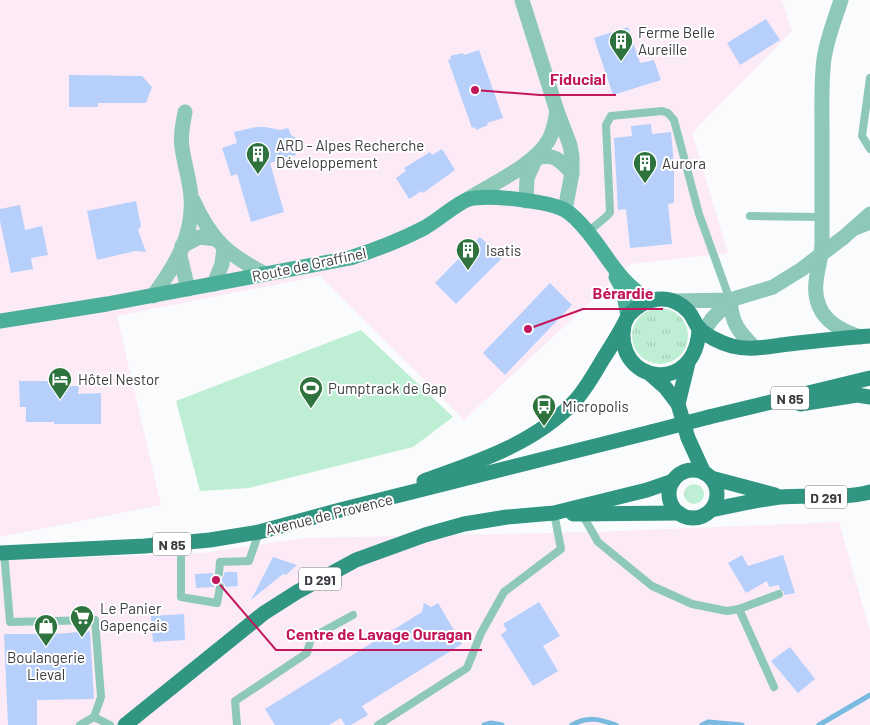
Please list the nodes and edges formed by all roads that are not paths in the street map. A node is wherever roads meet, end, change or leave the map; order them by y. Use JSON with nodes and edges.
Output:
{"nodes":[{"id":1,"x":522,"y":0,"type":"edge"},
{"id":2,"x":842,"y":0,"type":"edge"},
{"id":3,"x":870,"y":78,"type":"edge"},
{"id":4,"x":557,"y":111,"type":"junction"},
{"id":5,"x":185,"y":112,"type":"dead end"},
{"id":6,"x":870,"y":150,"type":"edge"},
{"id":7,"x":536,"y":158,"type":"junction"},
{"id":8,"x":572,"y":172,"type":"junction"},
{"id":9,"x":191,"y":197,"type":"junction"},
{"id":10,"x":468,"y":199,"type":"junction"},
{"id":11,"x":526,"y":201,"type":"junction"},
{"id":12,"x":565,"y":210,"type":"junction"},
{"id":13,"x":870,"y":214,"type":"edge"},
{"id":14,"x":750,"y":216,"type":"dead end"},
{"id":15,"x":822,"y":217,"type":"junction"},
{"id":16,"x":870,"y":226,"type":"edge"},
{"id":17,"x":588,"y":232,"type":"junction"},
{"id":18,"x":844,"y":237,"type":"junction"},
{"id":19,"x":220,"y":244,"type":"junction"},
{"id":20,"x":181,"y":251,"type":"junction"},
{"id":21,"x":821,"y":255,"type":"junction"},
{"id":22,"x":610,"y":265,"type":"junction"},
{"id":23,"x":265,"y":274,"type":"junction"},
{"id":24,"x":214,"y":284,"type":"junction"},
{"id":25,"x":188,"y":289,"type":"junction"},
{"id":26,"x":153,"y":296,"type":"junction"},
{"id":27,"x":649,"y":300,"type":"junction"},
{"id":28,"x":730,"y":300,"type":"junction"},
{"id":29,"x":674,"y":301,"type":"junction"},
{"id":30,"x":626,"y":320,"type":"junction"},
{"id":31,"x":0,"y":322,"type":"edge"},
{"id":32,"x":700,"y":332,"type":"junction"},
{"id":33,"x":865,"y":336,"type":"edge"},
{"id":34,"x":755,"y":348,"type":"junction"},
{"id":35,"x":688,"y":363,"type":"junction"},
{"id":36,"x":649,"y":373,"type":"junction"},
{"id":37,"x":870,"y":378,"type":"edge"},
{"id":38,"x":870,"y":397,"type":"edge"},
{"id":39,"x":678,"y":404,"type":"junction"},
{"id":40,"x":724,"y":414,"type":"junction"},
{"id":41,"x":688,"y":438,"type":"junction"},
{"id":42,"x":708,"y":476,"type":"junction"},
{"id":43,"x":676,"y":477,"type":"junction"},
{"id":44,"x":870,"y":492,"type":"edge"},
{"id":45,"x":782,"y":497,"type":"junction"},
{"id":46,"x":340,"y":510,"type":"junction"},
{"id":47,"x":711,"y":510,"type":"junction"},
{"id":48,"x":554,"y":513,"type":"junction"},
{"id":49,"x":679,"y":513,"type":"junction"},
{"id":50,"x":582,"y":514,"type":"junction"},
{"id":51,"x":259,"y":532,"type":"junction"},
{"id":52,"x":181,"y":543,"type":"junction"},
{"id":53,"x":2,"y":552,"type":"edge"},
{"id":54,"x":219,"y":573,"type":"dead end"},
{"id":55,"x":220,"y":587,"type":"dead end"},
{"id":56,"x":779,"y":594,"type":"dead end"},
{"id":57,"x":738,"y":609,"type":"junction"},
{"id":58,"x":353,"y":615,"type":"dead end"},
{"id":59,"x":774,"y":687,"type":"dead end"},
{"id":60,"x":94,"y":717,"type":"junction"},
{"id":61,"x":80,"y":725,"type":"edge"},
{"id":62,"x":110,"y":725,"type":"edge"},
{"id":63,"x":125,"y":725,"type":"edge"},
{"id":64,"x":237,"y":725,"type":"edge"},
{"id":65,"x":378,"y":725,"type":"edge"}],
"edges":[{"from":1,"to":4,"type":"street"},
{"from":2,"to":15,"type":"street"},
{"from":3,"to":6,"type":"lane"},
{"from":4,"to":7,"type":"street"},
{"from":4,"to":8,"type":"street"},
{"from":5,"to":9,"type":"street"},
{"from":7,"to":8,"type":"street"},
{"from":7,"to":10,"type":"street"},
{"from":7,"to":11,"type":"street"},
{"from":8,"to":12,"type":"street"},
{"from":9,"to":19,"type":"street"},
{"from":9,"to":20,"type":"street"},
{"from":10,"to":11,"type":"street"},
{"from":10,"to":23,"type":"street","name":"Route de Graffinel"},
{"from":11,"to":12,"type":"street"},
{"from":12,"to":17,"type":"street"},
{"from":13,"to":18,"type":"street"},
{"from":14,"to":15,"type":"lane"},
{"from":15,"to":21,"type":"street"},
{"from":16,"to":18,"type":"lane"},
{"from":17,"to":22,"type":"street"},
{"from":17,"to":28,"type":"lane"},
{"from":18,"to":21,"type":"street"},
{"from":19,"to":20,"type":"street"},
{"from":19,"to":23,"type":"street"},
{"from":19,"to":24,"type":"street"},
{"from":20,"to":25,"type":"street"},
{"from":20,"to":26,"type":"street"},
{"from":21,"to":28,"type":"street"},
{"from":21,"to":33,"type":"street"},
{"from":22,"to":27,"type":"street"},
{"from":22,"to":30,"type":"street"},
{"from":23,"to":24,"type":"street","name":"Route de Graffinel"},
{"from":24,"to":25,"type":"street","name":"Route de Graffinel"},
{"from":25,"to":26,"type":"street","name":"Route de Graffinel"},
{"from":26,"to":31,"type":"street","name":"Route de Graffinel"},
{"from":27,"to":29,"type":"main road"},
{"from":27,"to":30,"type":"main road"},
{"from":28,"to":29,"type":"street"},
{"from":28,"to":32,"type":"street"},
{"from":28,"to":34,"type":"street"},
{"from":29,"to":32,"type":"main road"},
{"from":30,"to":36,"type":"main road"},
{"from":30,"to":46,"type":"main road"},
{"from":32,"to":34,"type":"main road"},
{"from":32,"to":35,"type":"main road"},
{"from":33,"to":34,"type":"main road"},
{"from":35,"to":36,"type":"main road"},
{"from":35,"to":39,"type":"main road"},
{"from":36,"to":39,"type":"main road"},
{"from":37,"to":40,"type":"main road","number":"N 85"},
{"from":38,"to":40,"type":"main road"},
{"from":39,"to":41,"type":"main road"},
{"from":40,"to":46,"type":"main road","name":"Avenue de Provence","number":"N 85","bridge":true},
{"from":41,"to":42,"type":"main road"},
{"from":41,"to":43,"type":"main road"},
{"from":42,"to":43,"type":"main road"},
{"from":42,"to":45,"type":"main road","number":"D 291"},
{"from":42,"to":47,"type":"main road"},
{"from":43,"to":48,"type":"main road","number":"D 291"},
{"from":43,"to":49,"type":"main road"},
{"from":44,"to":45,"type":"main road","number":"D 291"},
{"from":45,"to":47,"type":"main road","number":"D 291"},
{"from":46,"to":51,"type":"main road","name":"Avenue de Provence","number":"N 85"},
{"from":47,"to":49,"type":"main road"},
{"from":48,"to":50,"type":"main road","number":"D 291"},
{"from":48,"to":63,"type":"main road","number":"D 291"},
{"from":48,"to":65,"type":"lane"},
{"from":49,"to":50,"type":"main road","number":"D 291"},
{"from":50,"to":57,"type":"lane"},
{"from":51,"to":52,"type":"main road","name":"Avenue de Provence","number":"N 85"},
{"from":51,"to":54,"type":"lane"},
{"from":52,"to":53,"type":"main road","name":"Avenue de Provence","number":"N 85"},
{"from":52,"to":55,"type":"lane"},
{"from":53,"to":60,"type":"lane"},
{"from":56,"to":57,"type":"lane"},
{"from":57,"to":59,"type":"lane"},
{"from":58,"to":64,"type":"lane"},
{"from":60,"to":61,"type":"lane"},
{"from":60,"to":62,"type":"lane"}]}
